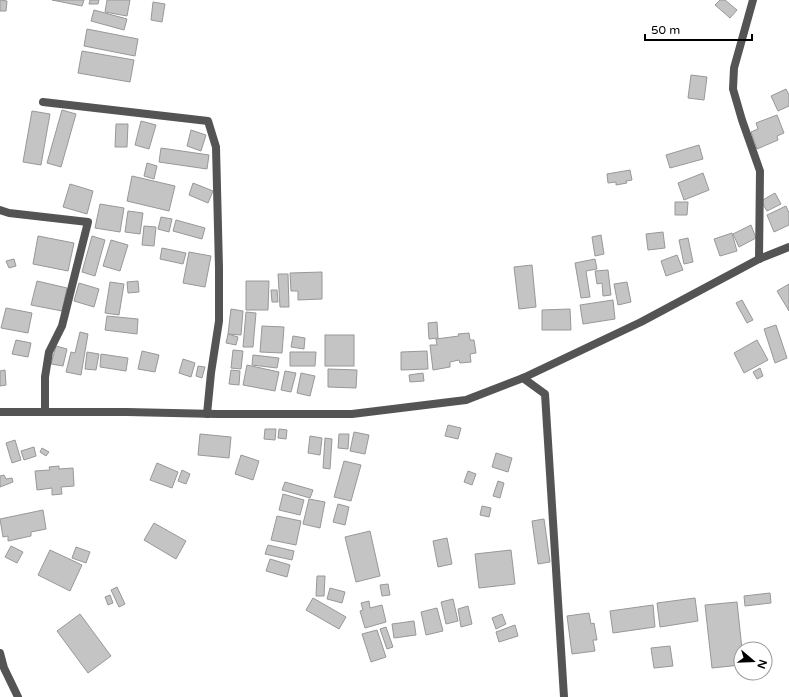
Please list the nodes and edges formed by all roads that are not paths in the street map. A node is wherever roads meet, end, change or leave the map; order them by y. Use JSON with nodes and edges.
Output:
{"nodes":[{"id":1,"x":753,"y":0,"type":"edge"},
{"id":2,"x":43,"y":102,"type":"dead end"},
{"id":3,"x":0,"y":210,"type":"edge"},
{"id":4,"x":789,"y":247,"type":"edge"},
{"id":5,"x":759,"y":259,"type":"junction"},
{"id":6,"x":523,"y":378,"type":"junction"},
{"id":7,"x":0,"y":412,"type":"edge"},
{"id":8,"x":44,"y":412,"type":"junction"},
{"id":9,"x":207,"y":414,"type":"junction"},
{"id":10,"x":0,"y":653,"type":"edge"},
{"id":11,"x":18,"y":697,"type":"edge"},
{"id":12,"x":564,"y":697,"type":"edge"}],
"edges":[{"from":1,"to":5,"type":"street"},
{"from":2,"to":9,"type":"street"},
{"from":3,"to":8,"type":"street"},
{"from":4,"to":5,"type":"street"},
{"from":5,"to":6,"type":"street"},
{"from":6,"to":9,"type":"street"},
{"from":6,"to":12,"type":"street"},
{"from":7,"to":8,"type":"street"},
{"from":8,"to":9,"type":"street"},
{"from":10,"to":11,"type":"street"}]}
